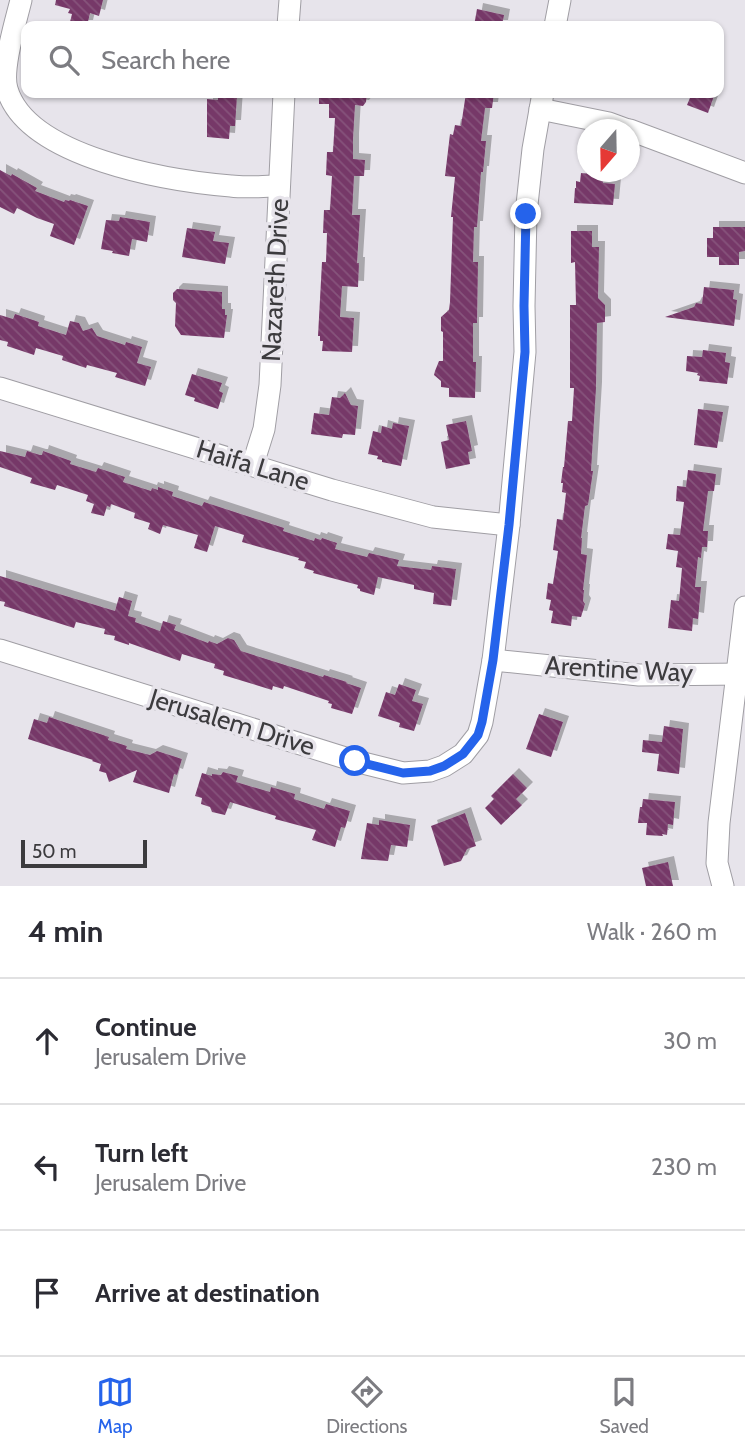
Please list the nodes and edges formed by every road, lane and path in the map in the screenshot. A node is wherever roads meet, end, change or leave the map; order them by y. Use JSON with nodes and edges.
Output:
{"nodes":[{"id":1,"x":21,"y":0,"type":"edge"},
{"id":2,"x":290,"y":0,"type":"edge"},
{"id":3,"x":560,"y":0,"type":"edge"},
{"id":4,"x":288,"y":21,"type":"edge"},
{"id":5,"x":556,"y":21,"type":"edge"},
{"id":6,"x":284,"y":98,"type":"edge"},
{"id":7,"x":541,"y":101,"type":"edge"},
{"id":8,"x":596,"y":119,"type":"edge"},
{"id":9,"x":640,"y":134,"type":"edge"},
{"id":10,"x":745,"y":173,"type":"edge"},
{"id":11,"x":279,"y":186,"type":"junction"},
{"id":12,"x":0,"y":388,"type":"edge"},
{"id":13,"x":253,"y":464,"type":"junction"},
{"id":14,"x":509,"y":525,"type":"junction"},
{"id":15,"x":745,"y":607,"type":"edge"},
{"id":16,"x":0,"y":650,"type":"edge"},
{"id":17,"x":493,"y":660,"type":"junction"},
{"id":18,"x":741,"y":674,"type":"edge"},
{"id":19,"x":723,"y":886,"type":"edge"}],
"edges":[{"from":1,"to":11,"type":"street"},
{"from":2,"to":4,"type":"street"},
{"from":3,"to":5,"type":"street"},
{"from":6,"to":11,"type":"street","name":"Nazareth Drive"},
{"from":7,"to":8,"type":"street"},
{"from":7,"to":14,"type":"street","name":"Jerusalem Drive"},
{"from":9,"to":10,"type":"street"},
{"from":11,"to":13,"type":"street","name":"Nazareth Drive"},
{"from":12,"to":13,"type":"street","name":"Haifa Lane"},
{"from":13,"to":14,"type":"street","name":"Haifa Lane"},
{"from":14,"to":17,"type":"street","name":"Jerusalem Drive"},
{"from":15,"to":18,"type":"street"},
{"from":16,"to":17,"type":"street","name":"Jerusalem Drive"},
{"from":17,"to":18,"type":"street","name":"Arentine Way"},
{"from":18,"to":19,"type":"street"}]}
